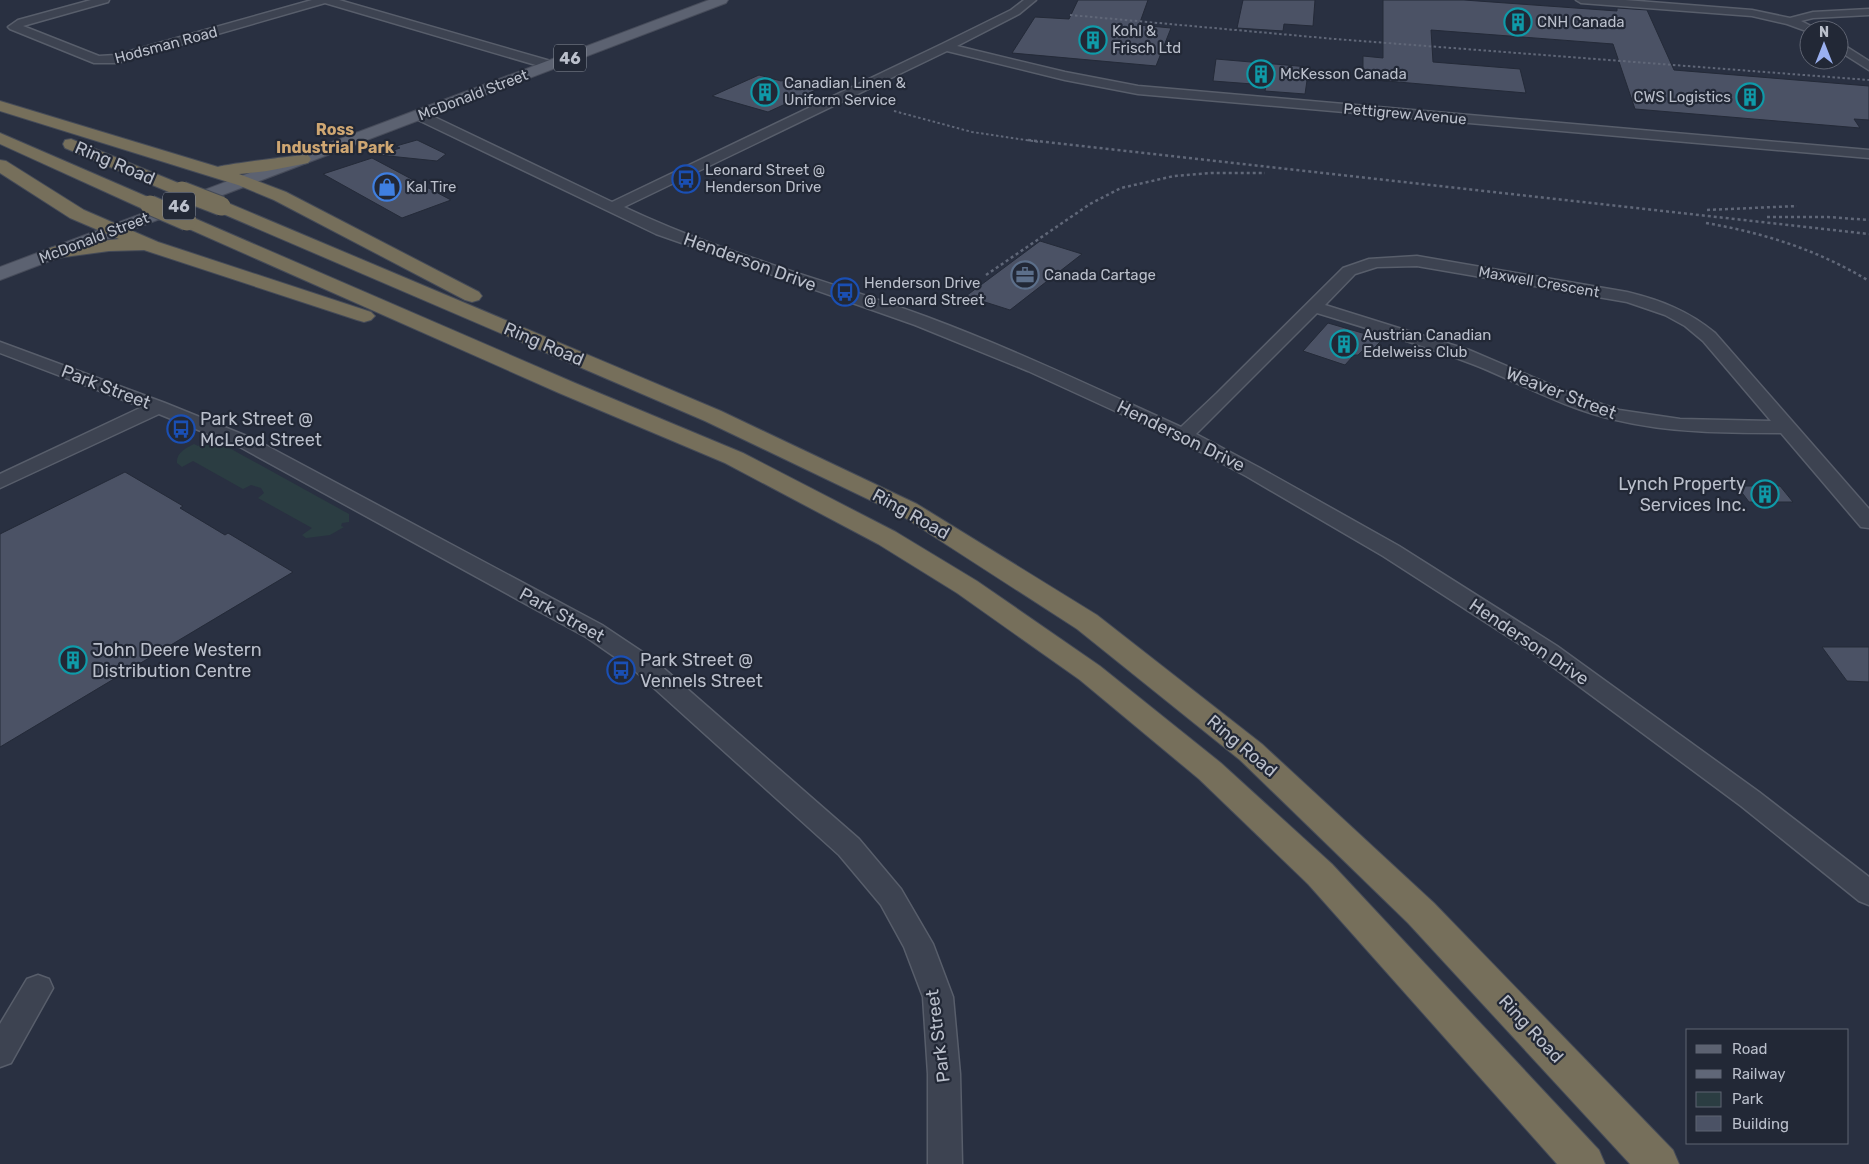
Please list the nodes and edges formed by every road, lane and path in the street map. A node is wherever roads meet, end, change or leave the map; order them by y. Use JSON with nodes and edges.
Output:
{"nodes":[{"id":1,"x":104,"y":0,"type":"edge"},
{"id":2,"x":326,"y":0,"type":"edge"},
{"id":3,"x":721,"y":0,"type":"edge"},
{"id":4,"x":1031,"y":0,"type":"edge"},
{"id":5,"x":1581,"y":0,"type":"edge"},
{"id":6,"x":1600,"y":1,"type":"edge"},
{"id":7,"x":1869,"y":12,"type":"edge"},
{"id":8,"x":1790,"y":21,"type":"junction"},
{"id":9,"x":1799,"y":25,"type":"edge"},
{"id":10,"x":946,"y":46,"type":"junction"},
{"id":11,"x":1849,"y":53,"type":"edge"},
{"id":12,"x":550,"y":65,"type":"junction"},
{"id":13,"x":1869,"y":66,"type":"edge"},
{"id":14,"x":0,"y":106,"type":"edge"},
{"id":15,"x":0,"y":114,"type":"edge"},
{"id":16,"x":419,"y":116,"type":"junction"},
{"id":17,"x":0,"y":138,"type":"edge"},
{"id":18,"x":1869,"y":154,"type":"edge"},
{"id":19,"x":302,"y":158,"type":"junction"},
{"id":20,"x":0,"y":165,"type":"edge"},
{"id":21,"x":207,"y":169,"type":"junction"},
{"id":22,"x":244,"y":181,"type":"junction"},
{"id":23,"x":280,"y":196,"type":"junction"},
{"id":24,"x":612,"y":207,"type":"junction"},
{"id":25,"x":77,"y":214,"type":"junction"},
{"id":26,"x":114,"y":230,"type":"junction"},
{"id":27,"x":151,"y":246,"type":"junction"},
{"id":28,"x":57,"y":252,"type":"junction"},
{"id":29,"x":0,"y":274,"type":"edge"},
{"id":30,"x":1313,"y":307,"type":"junction"},
{"id":31,"x":0,"y":347,"type":"edge"},
{"id":32,"x":567,"y":388,"type":"junction"},
{"id":33,"x":158,"y":407,"type":"junction"},
{"id":34,"x":713,"y":416,"type":"junction"},
{"id":35,"x":1787,"y":427,"type":"junction"},
{"id":36,"x":1183,"y":435,"type":"junction"},
{"id":37,"x":0,"y":482,"type":"edge"},
{"id":38,"x":1869,"y":522,"type":"edge"},
{"id":39,"x":1869,"y":893,"type":"edge"},
{"id":40,"x":38,"y":988,"type":"dead end"},
{"id":41,"x":0,"y":1053,"type":"edge"},
{"id":42,"x":945,"y":1164,"type":"edge"},
{"id":43,"x":1584,"y":1164,"type":"edge"},
{"id":44,"x":1658,"y":1164,"type":"edge"}],
"edges":[{"from":1,"to":2,"type":"street","name":"Hodsman Road"},
{"from":2,"to":12,"type":"street","name":"Hodsman Road"},
{"from":3,"to":12,"type":"main road","name":"McDonald Street","number":"46"},
{"from":4,"to":10,"type":"street"},
{"from":5,"to":6,"type":"street"},
{"from":6,"to":8,"type":"street"},
{"from":7,"to":8,"type":"street"},
{"from":8,"to":9,"type":"street"},
{"from":10,"to":18,"type":"street","name":"Pettigrew Avenue"},
{"from":10,"to":24,"type":"street"},
{"from":11,"to":13,"type":"street"},
{"from":12,"to":16,"type":"main road","name":"McDonald Street","number":"46"},
{"from":14,"to":21,"type":"highway"},
{"from":15,"to":34,"type":"highway","name":"Ring Road","bridge":true},
{"from":16,"to":19,"type":"main road","name":"McDonald Street","number":"46"},
{"from":16,"to":24,"type":"street","name":"Henderson Drive"},
{"from":17,"to":32,"type":"highway","name":"Ring Road","bridge":true},
{"from":19,"to":21,"type":"highway"},
{"from":19,"to":22,"type":"main road","name":"McDonald Street","number":"46"},
{"from":19,"to":23,"type":"highway"},
{"from":20,"to":25,"type":"highway"},
{"from":21,"to":22,"type":"highway"},
{"from":22,"to":23,"type":"highway"},
{"from":22,"to":26,"type":"main road","name":"McDonald Street","number":"46"},
{"from":23,"to":34,"type":"highway"},
{"from":24,"to":36,"type":"street","name":"Henderson Drive"},
{"from":25,"to":26,"type":"highway"},
{"from":25,"to":28,"type":"highway"},
{"from":26,"to":27,"type":"highway"},
{"from":26,"to":28,"type":"main road","name":"McDonald Street"},
{"from":27,"to":28,"type":"highway"},
{"from":27,"to":32,"type":"highway"},
{"from":28,"to":29,"type":"main road","name":"McDonald Street"},
{"from":30,"to":35,"type":"street","name":"Weaver Street"},
{"from":30,"to":35,"type":"street","name":"Maxwell Crescent"},
{"from":30,"to":36,"type":"street","name":"Maxwell Crescent"},
{"from":31,"to":33,"type":"street","name":"Park Street"},
{"from":32,"to":43,"type":"highway","name":"Ring Road"},
{"from":33,"to":37,"type":"street"},
{"from":33,"to":42,"type":"street","name":"Park Street"},
{"from":34,"to":44,"type":"highway","name":"Ring Road"},
{"from":35,"to":38,"type":"street","name":"Maxwell Crescent"},
{"from":36,"to":39,"type":"street","name":"Henderson Drive"},
{"from":40,"to":41,"type":"street"}]}
